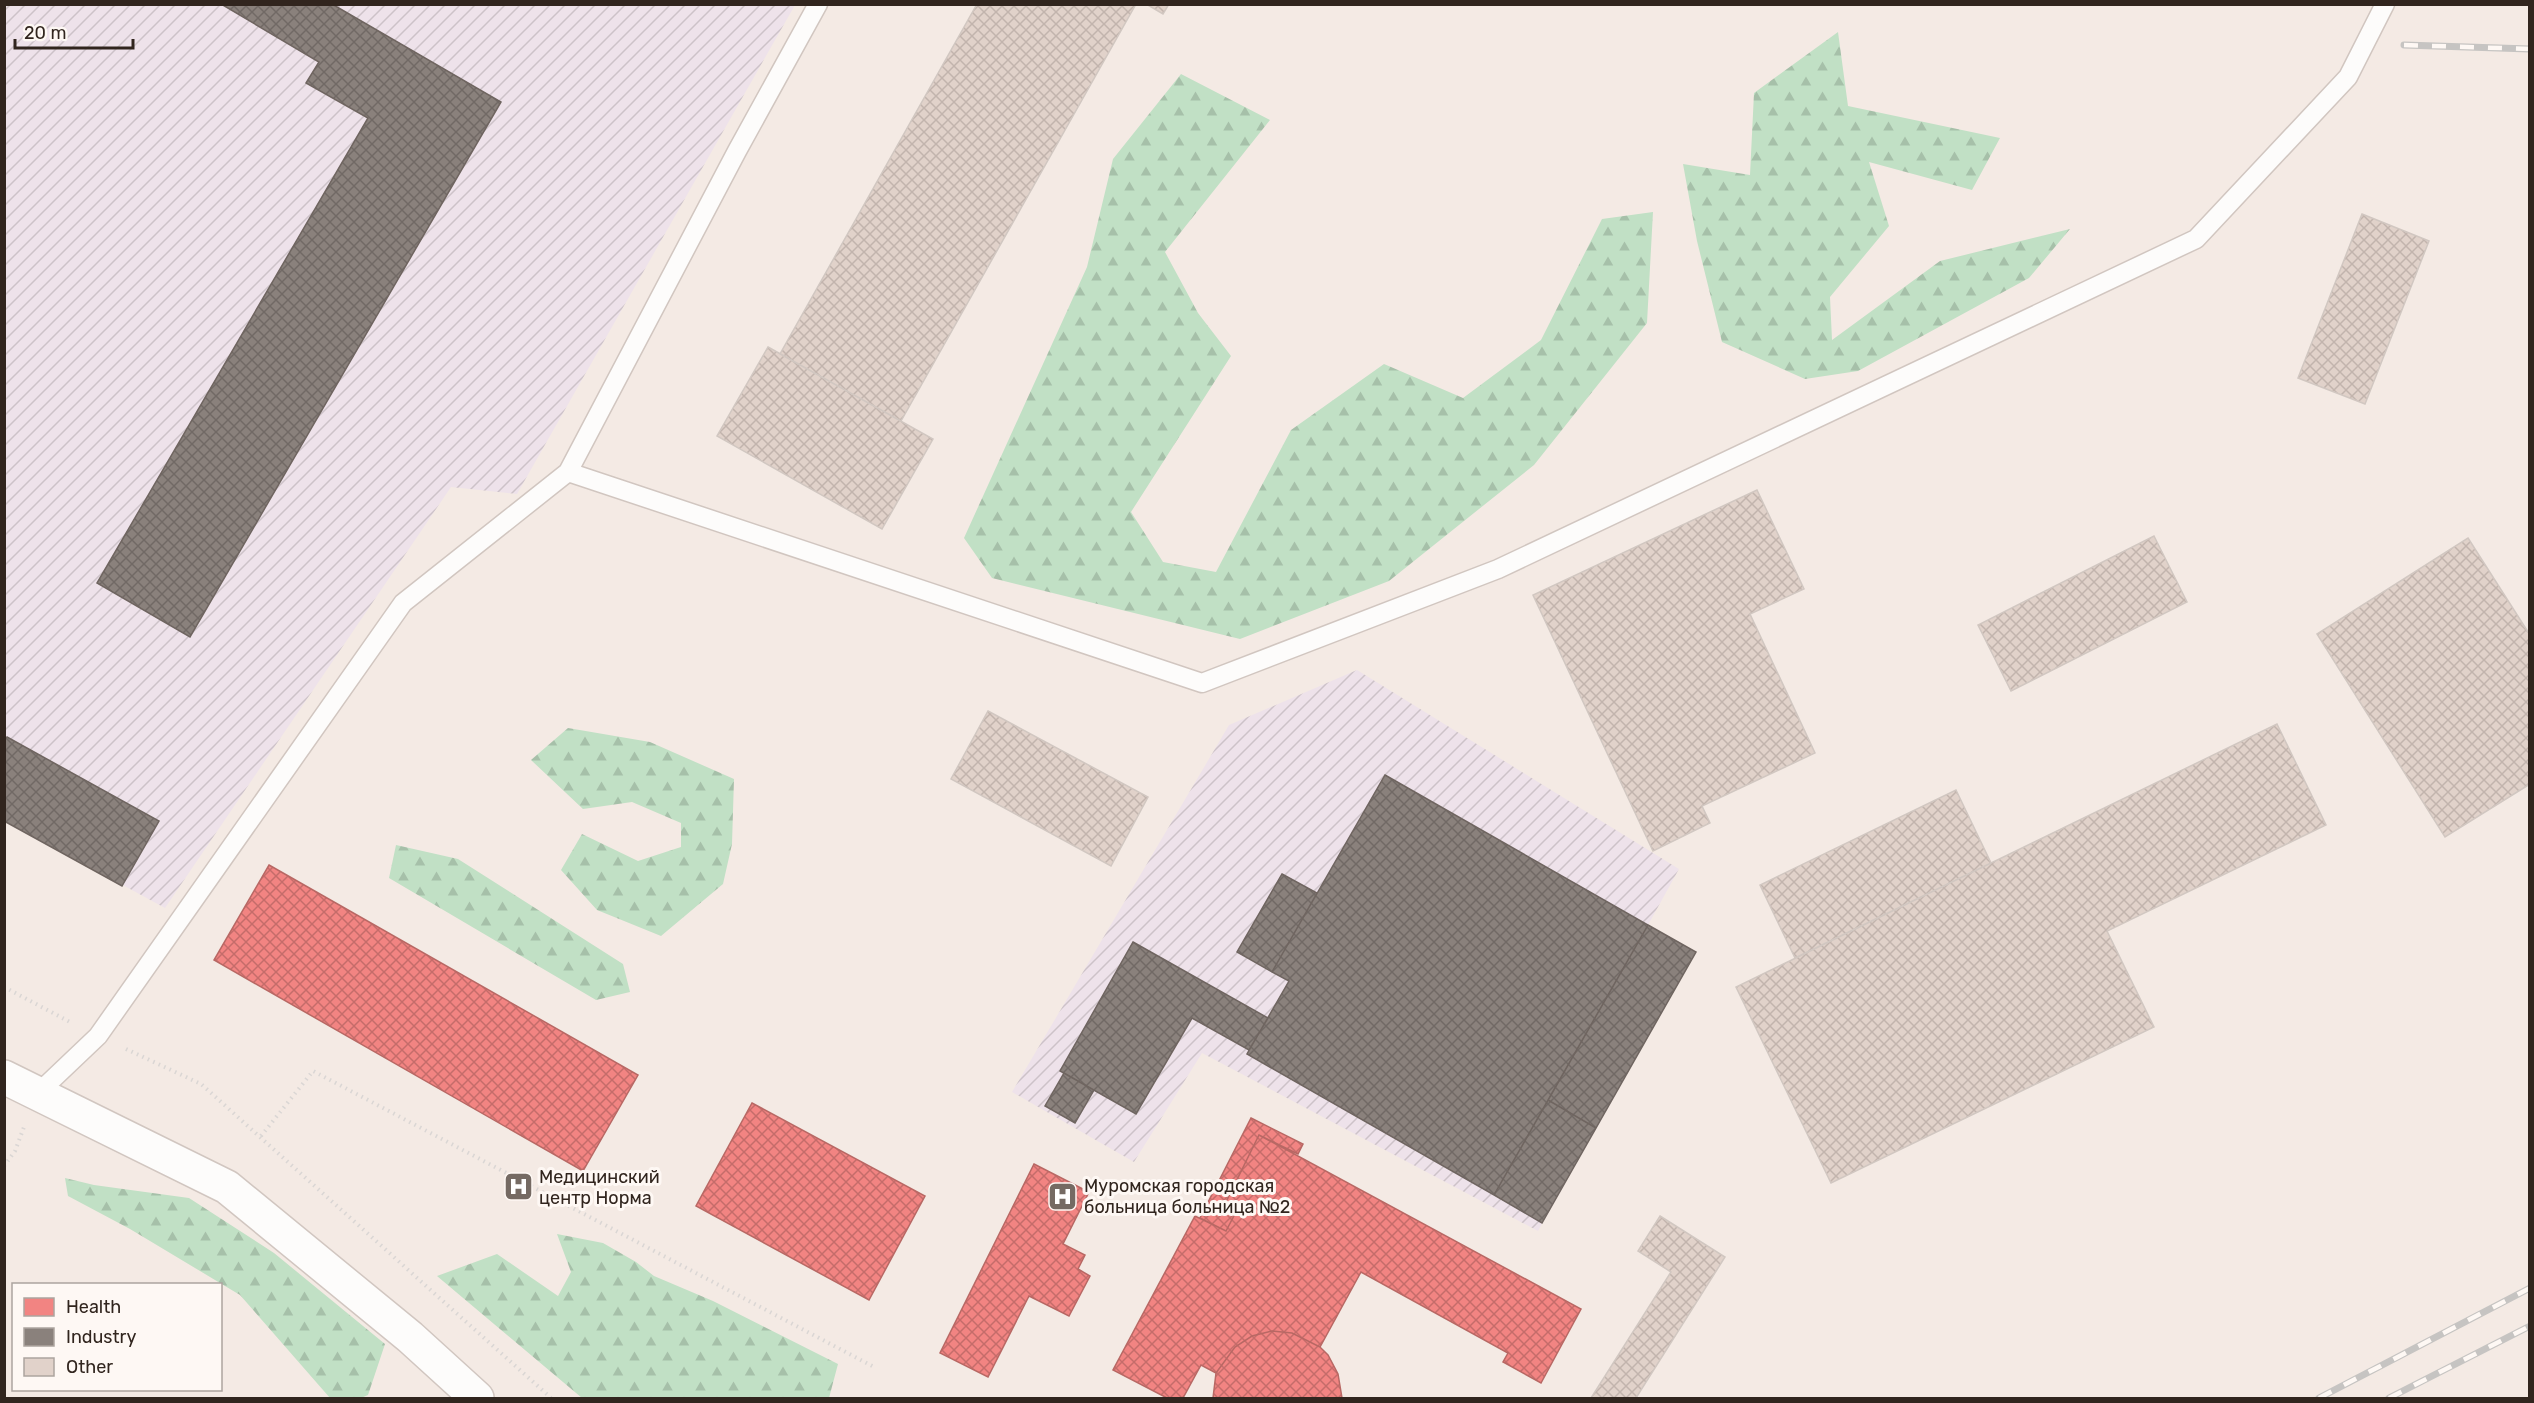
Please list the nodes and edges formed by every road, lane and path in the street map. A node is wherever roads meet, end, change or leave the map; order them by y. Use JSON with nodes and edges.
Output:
{"nodes":[{"id":1,"x":818,"y":4,"type":"edge"},
{"id":2,"x":2385,"y":4,"type":"edge"},
{"id":3,"x":568,"y":472,"type":"junction"},
{"id":4,"x":4,"y":987,"type":"edge"},
{"id":5,"x":98,"y":1036,"type":"junction"},
{"id":6,"x":4,"y":1077,"type":"edge"},
{"id":7,"x":37,"y":1094,"type":"junction"},
{"id":8,"x":261,"y":1136,"type":"junction"},
{"id":9,"x":4,"y":1166,"type":"edge"},
{"id":10,"x":876,"y":1368,"type":"dead end"},
{"id":11,"x":477,"y":1398,"type":"edge"},
{"id":12,"x":551,"y":1398,"type":"edge"}],
"edges":[{"from":1,"to":3,"type":"lane"},
{"from":2,"to":3,"type":"lane"},
{"from":3,"to":5,"type":"lane"},
{"from":4,"to":5,"type":"path"},
{"from":5,"to":7,"type":"lane"},
{"from":5,"to":8,"type":"path"},
{"from":6,"to":7,"type":"street"},
{"from":7,"to":9,"type":"path"},
{"from":7,"to":11,"type":"street"},
{"from":8,"to":10,"type":"path"},
{"from":8,"to":12,"type":"path"}]}
